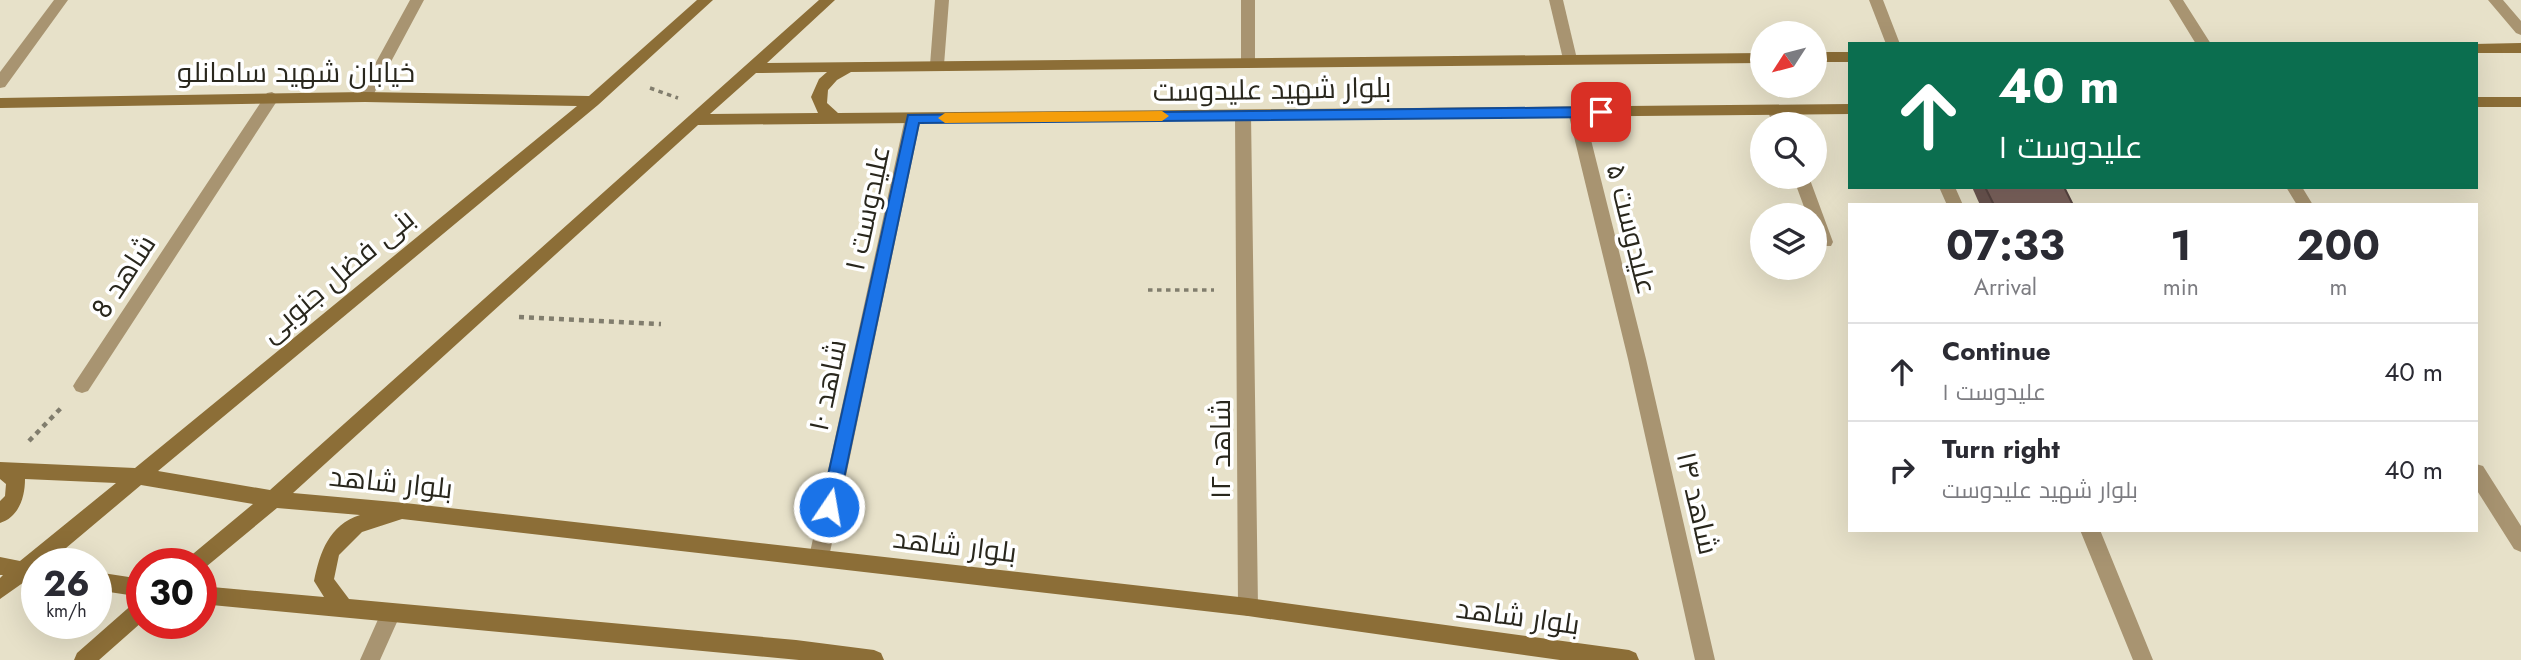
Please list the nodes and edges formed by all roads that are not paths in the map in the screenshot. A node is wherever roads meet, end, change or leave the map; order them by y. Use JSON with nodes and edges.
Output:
{"nodes":[{"id":1,"x":61,"y":0,"type":"edge"},
{"id":2,"x":417,"y":0,"type":"edge"},
{"id":3,"x":706,"y":0,"type":"edge"},
{"id":4,"x":828,"y":0,"type":"edge"},
{"id":5,"x":942,"y":0,"type":"edge"},
{"id":6,"x":1248,"y":0,"type":"edge"},
{"id":7,"x":1556,"y":0,"type":"edge"},
{"id":8,"x":1876,"y":0,"type":"edge"},
{"id":9,"x":2176,"y":0,"type":"edge"},
{"id":10,"x":2495,"y":0,"type":"edge"},
{"id":11,"x":692,"y":8,"type":"edge"},
{"id":12,"x":2521,"y":30,"type":"edge"},
{"id":13,"x":1892,"y":42,"type":"edge"},
{"id":14,"x":2203,"y":42,"type":"edge"},
{"id":15,"x":2478,"y":48,"type":"edge"},
{"id":16,"x":2521,"y":48,"type":"edge"},
{"id":17,"x":1827,"y":57,"type":"edge"},
{"id":18,"x":1848,"y":57,"type":"edge"},
{"id":19,"x":1750,"y":58,"type":"edge"},
{"id":20,"x":1570,"y":59,"type":"junction"},
{"id":21,"x":1248,"y":61,"type":"junction"},
{"id":22,"x":937,"y":65,"type":"junction"},
{"id":23,"x":852,"y":66,"type":"junction"},
{"id":24,"x":753,"y":68,"type":"junction"},
{"id":25,"x":0,"y":83,"type":"edge"},
{"id":26,"x":272,"y":97,"type":"junction"},
{"id":27,"x":365,"y":97,"type":"junction"},
{"id":28,"x":593,"y":100,"type":"junction"},
{"id":29,"x":2478,"y":102,"type":"edge"},
{"id":30,"x":2521,"y":102,"type":"edge"},
{"id":31,"x":0,"y":103,"type":"edge"},
{"id":32,"x":1848,"y":108,"type":"edge"},
{"id":33,"x":1576,"y":112,"type":"junction"},
{"id":34,"x":1818,"y":112,"type":"edge"},
{"id":35,"x":701,"y":114,"type":"junction"},
{"id":36,"x":1243,"y":115,"type":"junction"},
{"id":37,"x":1750,"y":116,"type":"edge"},
{"id":38,"x":834,"y":118,"type":"junction"},
{"id":39,"x":913,"y":118,"type":"junction"},
{"id":40,"x":872,"y":308,"type":"joint"},
{"id":41,"x":1636,"y":359,"type":"joint"},
{"id":42,"x":82,"y":386,"type":"road end"},
{"id":43,"x":1,"y":470,"type":"edge"},
{"id":44,"x":2478,"y":475,"type":"edge"},
{"id":45,"x":138,"y":477,"type":"junction"},
{"id":46,"x":273,"y":499,"type":"junction"},
{"id":47,"x":405,"y":511,"type":"junction"},
{"id":48,"x":0,"y":516,"type":"edge"},
{"id":49,"x":2091,"y":532,"type":"edge"},
{"id":50,"x":2521,"y":543,"type":"edge"},
{"id":51,"x":57,"y":548,"type":"edge"},
{"id":52,"x":214,"y":548,"type":"edge"},
{"id":53,"x":819,"y":557,"type":"junction"},
{"id":54,"x":0,"y":566,"type":"edge"},
{"id":55,"x":21,"y":570,"type":"edge"},
{"id":56,"x":21,"y":577,"type":"edge"},
{"id":57,"x":0,"y":590,"type":"edge"},
{"id":58,"x":217,"y":597,"type":"edge"},
{"id":59,"x":1248,"y":607,"type":"junction"},
{"id":60,"x":344,"y":609,"type":"junction"},
{"id":61,"x":391,"y":612,"type":"junction"},
{"id":62,"x":126,"y":623,"type":"edge"},
{"id":63,"x":795,"y":655,"type":"edge"},
{"id":64,"x":84,"y":660,"type":"edge"},
{"id":65,"x":370,"y":660,"type":"edge"},
{"id":66,"x":874,"y":660,"type":"edge"},
{"id":67,"x":1629,"y":660,"type":"edge"},
{"id":68,"x":1705,"y":660,"type":"edge"},
{"id":69,"x":2143,"y":660,"type":"edge"}],
"edges":[{"from":1,"to":25,"type":"street"},
{"from":2,"to":27,"type":"street"},
{"from":3,"to":11,"type":"main road","name":"بنی فضل جنوبی"},
{"from":4,"to":24,"type":"main road"},
{"from":5,"to":22,"type":"street"},
{"from":6,"to":21,"type":"street"},
{"from":7,"to":20,"type":"street"},
{"from":8,"to":13,"type":"street"},
{"from":9,"to":14,"type":"street"},
{"from":10,"to":12,"type":"street"},
{"from":11,"to":28,"type":"main road","name":"بنی فضل جنوبی"},
{"from":15,"to":16,"type":"main road"},
{"from":17,"to":18,"type":"main road"},
{"from":19,"to":20,"type":"main road","name":"بلوار شهید علیدوست"},
{"from":20,"to":21,"type":"main road","name":"بلوار شهید علیدوست"},
{"from":21,"to":22,"type":"main road","name":"بلوار شهید علیدوست"},
{"from":22,"to":23,"type":"main road","name":"بلوار شهید علیدوست"},
{"from":23,"to":24,"type":"main road","name":"بلوار شهید علیدوست"},
{"from":23,"to":38,"type":"main road"},
{"from":24,"to":35,"type":"main road"},
{"from":26,"to":27,"type":"main road","name":"خیابان شهید سامانلو"},
{"from":26,"to":31,"type":"main road","name":"خیابان شهید سامانلو"},
{"from":26,"to":42,"type":"street","name":"شاهد 8"},
{"from":27,"to":28,"type":"main road","name":"خیابان شهید سامانلو"},
{"from":28,"to":45,"type":"main road","name":"بنی فضل جنوبی"},
{"from":29,"to":30,"type":"main road"},
{"from":32,"to":34,"type":"main road","name":"بلوار شهید علیدوست"},
{"from":33,"to":36,"type":"main road","name":"بلوار شهید علیدوست"},
{"from":33,"to":37,"type":"main road","name":"بلوار شهید علیدوست"},
{"from":33,"to":41,"type":"street","name":"علیدوست ۵"},
{"from":35,"to":38,"type":"main road","name":"بلوار شهید علیدوست"},
{"from":35,"to":46,"type":"main road"},
{"from":36,"to":39,"type":"main road","name":"بلوار شهید علیدوست"},
{"from":36,"to":59,"type":"street","name":"شاهد ۱۲"},
{"from":38,"to":39,"type":"main road","name":"بلوار شهید علیدوست"},
{"from":39,"to":40,"type":"street","name":"علیدوست ۱"},
{"from":40,"to":53,"type":"street","name":"شاهد ۱۰"},
{"from":41,"to":68,"type":"street","name":"شاهد ۱۴"},
{"from":43,"to":45,"type":"main road"},
{"from":43,"to":48,"type":"main road"},
{"from":44,"to":50,"type":"street"},
{"from":45,"to":46,"type":"main road","name":"بلوار شاهد"},
{"from":45,"to":51,"type":"main road","name":"بنی فضل جنوبی"},
{"from":46,"to":47,"type":"main road","name":"بلوار شاهد"},
{"from":46,"to":52,"type":"main road"},
{"from":47,"to":53,"type":"main road","name":"بلوار شاهد"},
{"from":47,"to":60,"type":"main road"},
{"from":49,"to":69,"type":"street"},
{"from":53,"to":59,"type":"main road","name":"بلوار شاهد"},
{"from":54,"to":55,"type":"main road"},
{"from":56,"to":57,"type":"main road","name":"بنی فضل جنوبی"},
{"from":58,"to":60,"type":"main road"},
{"from":59,"to":67,"type":"main road","name":"بلوار شاهد"},
{"from":60,"to":61,"type":"main road"},
{"from":61,"to":63,"type":"main road"},
{"from":61,"to":65,"type":"street"},
{"from":62,"to":64,"type":"main road"},
{"from":63,"to":66,"type":"main road"}]}
